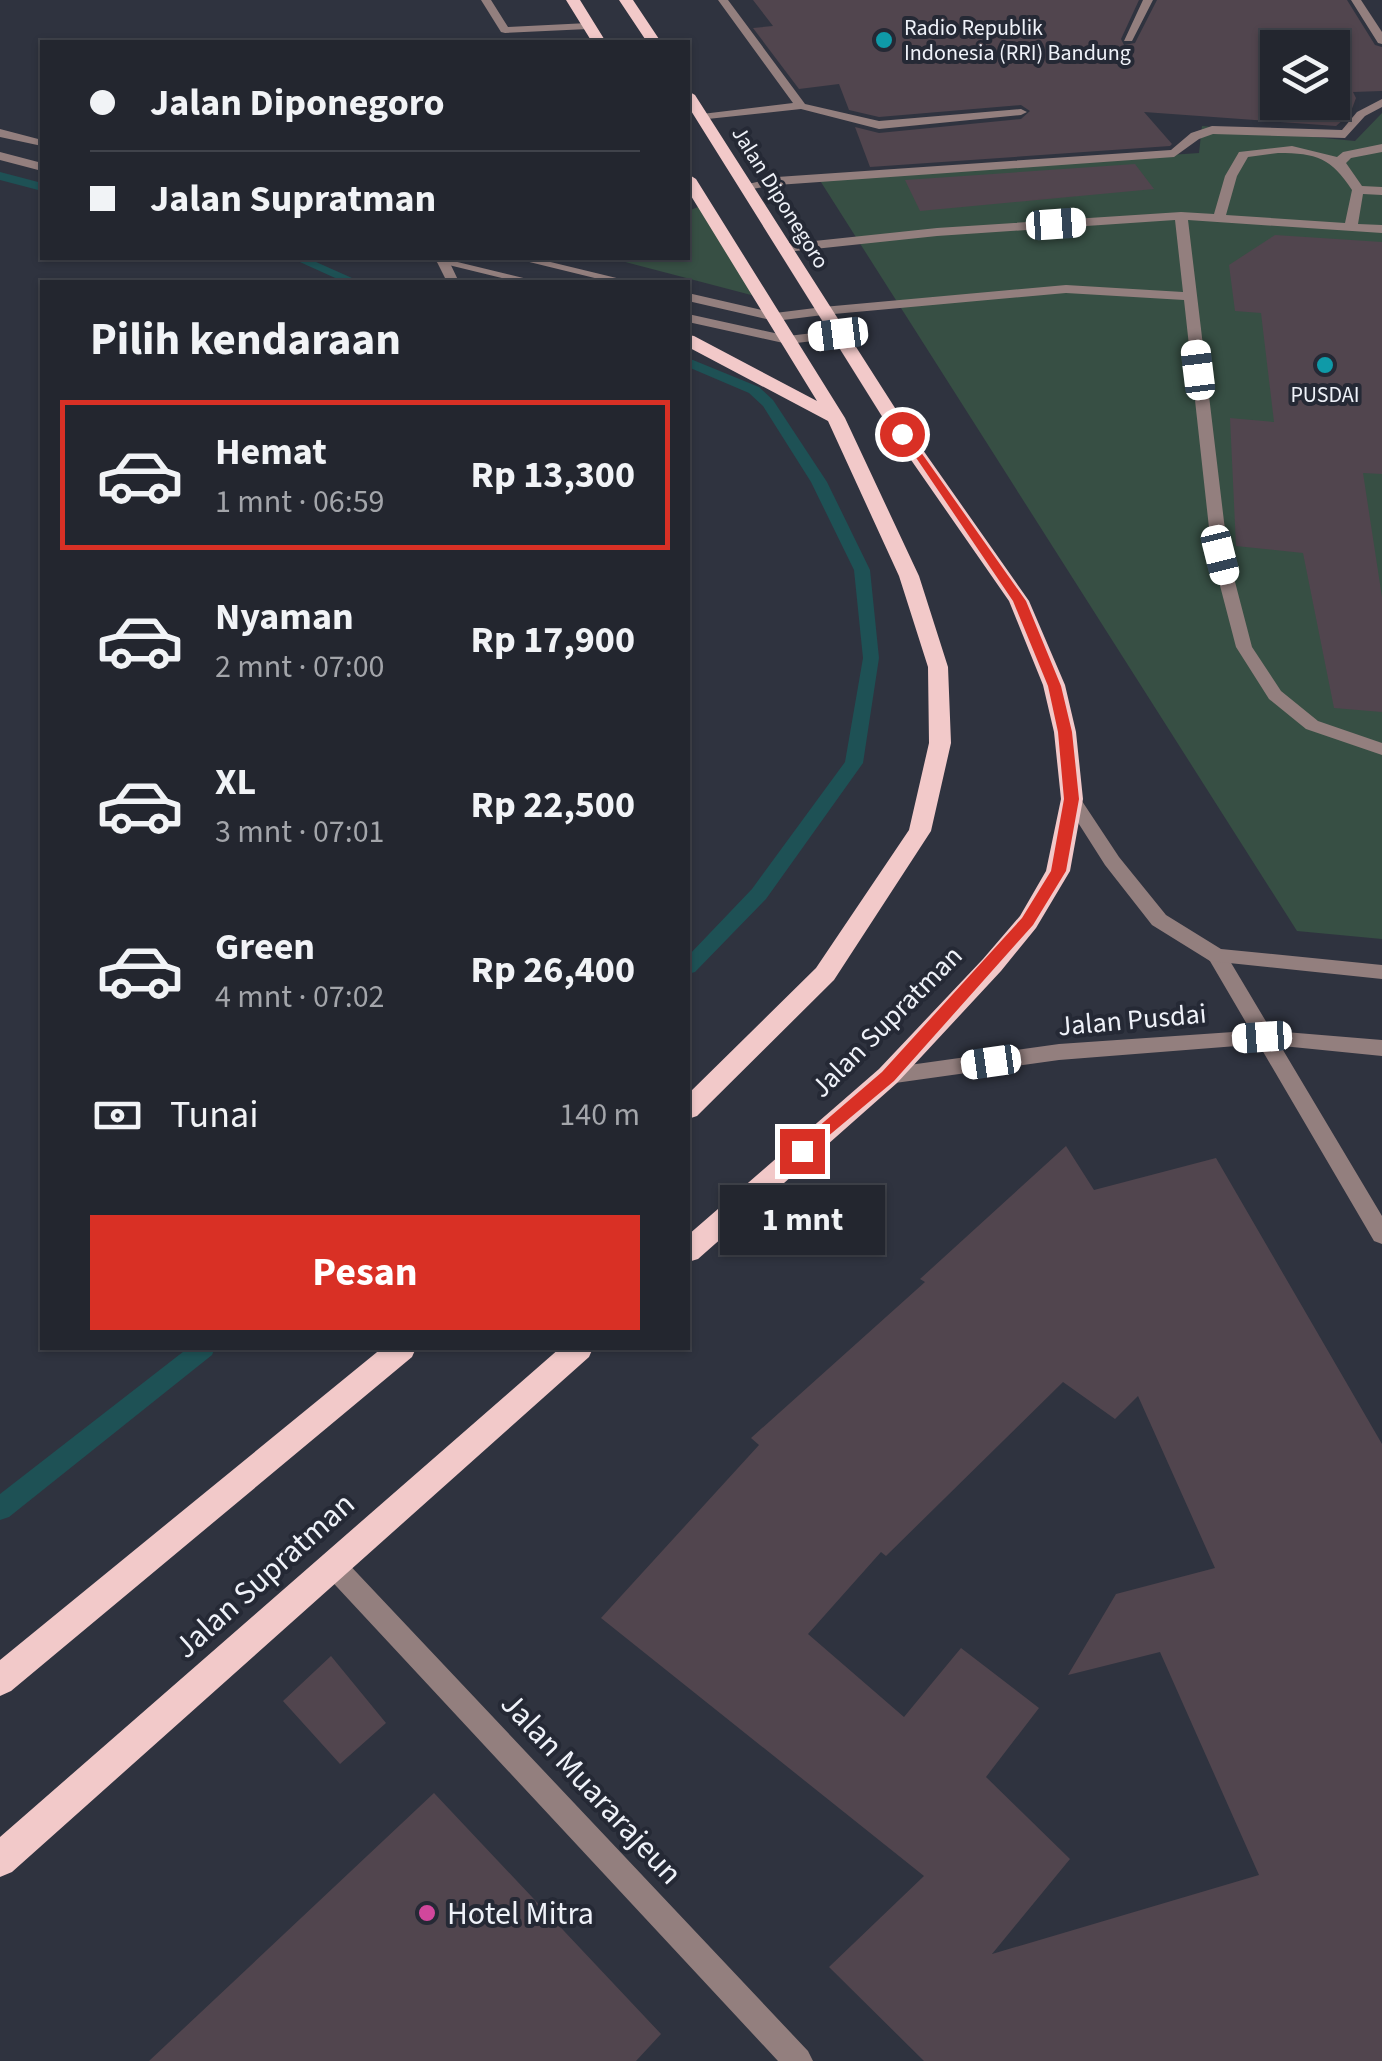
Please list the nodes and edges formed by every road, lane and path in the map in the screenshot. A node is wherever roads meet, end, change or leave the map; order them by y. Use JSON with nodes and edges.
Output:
{"nodes":[{"id":1,"x":486,"y":0,"type":"edge"},
{"id":2,"x":573,"y":0,"type":"edge"},
{"id":3,"x":626,"y":0,"type":"edge"},
{"id":4,"x":723,"y":0,"type":"edge"},
{"id":5,"x":1148,"y":0,"type":"edge"},
{"id":6,"x":1356,"y":0,"type":"edge"},
{"id":7,"x":588,"y":26,"type":"junction"},
{"id":8,"x":598,"y":40,"type":"edge"},
{"id":9,"x":653,"y":40,"type":"edge"},
{"id":10,"x":1128,"y":40,"type":"dead end"},
{"id":11,"x":1382,"y":41,"type":"edge"},
{"id":12,"x":690,"y":98,"type":"edge"},
{"id":13,"x":1382,"y":102,"type":"edge"},
{"id":14,"x":801,"y":106,"type":"junction"},
{"id":15,"x":1022,"y":112,"type":"dead end"},
{"id":16,"x":702,"y":118,"type":"junction"},
{"id":17,"x":0,"y":133,"type":"edge"},
{"id":18,"x":36,"y":142,"type":"edge"},
{"id":19,"x":1382,"y":148,"type":"edge"},
{"id":20,"x":1,"y":157,"type":"edge"},
{"id":21,"x":1338,"y":163,"type":"junction"},
{"id":22,"x":40,"y":167,"type":"edge"},
{"id":23,"x":690,"y":182,"type":"edge"},
{"id":24,"x":746,"y":186,"type":"junction"},
{"id":25,"x":1358,"y":190,"type":"junction"},
{"id":26,"x":1382,"y":192,"type":"edge"},
{"id":27,"x":1181,"y":216,"type":"junction"},
{"id":28,"x":1219,"y":219,"type":"junction"},
{"id":29,"x":1350,"y":228,"type":"junction"},
{"id":30,"x":1382,"y":230,"type":"edge"},
{"id":31,"x":786,"y":248,"type":"junction"},
{"id":32,"x":435,"y":260,"type":"edge"},
{"id":33,"x":529,"y":260,"type":"edge"},
{"id":34,"x":444,"y":262,"type":"junction"},
{"id":35,"x":453,"y":280,"type":"edge"},
{"id":36,"x":524,"y":280,"type":"edge"},
{"id":37,"x":617,"y":280,"type":"edge"},
{"id":38,"x":1189,"y":296,"type":"junction"},
{"id":39,"x":690,"y":297,"type":"edge"},
{"id":40,"x":823,"y":311,"type":"junction"},
{"id":41,"x":775,"y":317,"type":"junction"},
{"id":42,"x":690,"y":318,"type":"edge"},
{"id":43,"x":838,"y":334,"type":"junction"},
{"id":44,"x":788,"y":340,"type":"junction"},
{"id":45,"x":690,"y":341,"type":"edge"},
{"id":46,"x":836,"y":418,"type":"junction"},
{"id":47,"x":1382,"y":749,"type":"edge"},
{"id":48,"x":1072,"y":799,"type":"junction"},
{"id":49,"x":1217,"y":956,"type":"junction"},
{"id":50,"x":1382,"y":972,"type":"edge"},
{"id":51,"x":1262,"y":1037,"type":"junction"},
{"id":52,"x":1382,"y":1048,"type":"edge"},
{"id":53,"x":888,"y":1076,"type":"junction"},
{"id":54,"x":690,"y":1105,"type":"edge"},
{"id":55,"x":1382,"y":1234,"type":"edge"},
{"id":56,"x":690,"y":1250,"type":"edge"},
{"id":57,"x":400,"y":1350,"type":"edge"},
{"id":58,"x":577,"y":1350,"type":"edge"},
{"id":59,"x":333,"y":1565,"type":"junction"},
{"id":60,"x":0,"y":1680,"type":"edge"},
{"id":61,"x":0,"y":1860,"type":"edge"},
{"id":62,"x":798,"y":2061,"type":"edge"}],
"edges":[{"from":1,"to":7,"type":"street"},
{"from":2,"to":7,"type":"main road"},
{"from":3,"to":9,"type":"main road"},
{"from":4,"to":14,"type":"street"},
{"from":5,"to":10,"type":"street"},
{"from":6,"to":11,"type":"street"},
{"from":7,"to":8,"type":"main road"},
{"from":12,"to":16,"type":"main road","name":"Jalan Diponegoro"},
{"from":13,"to":24,"type":"street"},
{"from":14,"to":15,"type":"street"},
{"from":14,"to":16,"type":"street"},
{"from":16,"to":24,"type":"main road","name":"Jalan Diponegoro"},
{"from":17,"to":18,"type":"street"},
{"from":18,"to":20,"type":"street"},
{"from":19,"to":21,"type":"street"},
{"from":20,"to":22,"type":"street"},
{"from":21,"to":25,"type":"street"},
{"from":21,"to":28,"type":"street"},
{"from":23,"to":41,"type":"main road"},
{"from":24,"to":31,"type":"main road","name":"Jalan Diponegoro"},
{"from":25,"to":26,"type":"street"},
{"from":25,"to":29,"type":"street"},
{"from":27,"to":28,"type":"street"},
{"from":27,"to":31,"type":"street"},
{"from":27,"to":38,"type":"street"},
{"from":28,"to":29,"type":"street"},
{"from":29,"to":30,"type":"street"},
{"from":31,"to":40,"type":"main road","name":"Jalan Diponegoro"},
{"from":32,"to":34,"type":"street"},
{"from":33,"to":37,"type":"street"},
{"from":34,"to":35,"type":"street"},
{"from":34,"to":36,"type":"street"},
{"from":38,"to":40,"type":"street"},
{"from":38,"to":47,"type":"street"},
{"from":39,"to":41,"type":"street"},
{"from":40,"to":41,"type":"street"},
{"from":40,"to":43,"type":"main road","name":"Jalan Diponegoro"},
{"from":41,"to":44,"type":"main road"},
{"from":42,"to":44,"type":"street"},
{"from":43,"to":44,"type":"street"},
{"from":43,"to":48,"type":"main road","name":"Jalan Diponegoro"},
{"from":44,"to":46,"type":"main road"},
{"from":45,"to":46,"type":"main road"},
{"from":46,"to":54,"type":"main road"},
{"from":48,"to":49,"type":"street","name":"Jalan Pusdai"},
{"from":48,"to":53,"type":"main road","name":"Jalan Supratman"},
{"from":49,"to":50,"type":"street","name":"Jalan Pusdai"},
{"from":49,"to":51,"type":"street"},
{"from":51,"to":52,"type":"street","name":"Jalan Pusdai"},
{"from":51,"to":53,"type":"street","name":"Jalan Pusdai"},
{"from":51,"to":55,"type":"street"},
{"from":53,"to":56,"type":"main road","name":"Jalan Supratman"},
{"from":57,"to":60,"type":"main road"},
{"from":58,"to":59,"type":"main road","name":"Jalan Supratman"},
{"from":59,"to":61,"type":"main road","name":"Jalan Supratman"},
{"from":59,"to":62,"type":"street","name":"Jalan Muararajeun"}]}
